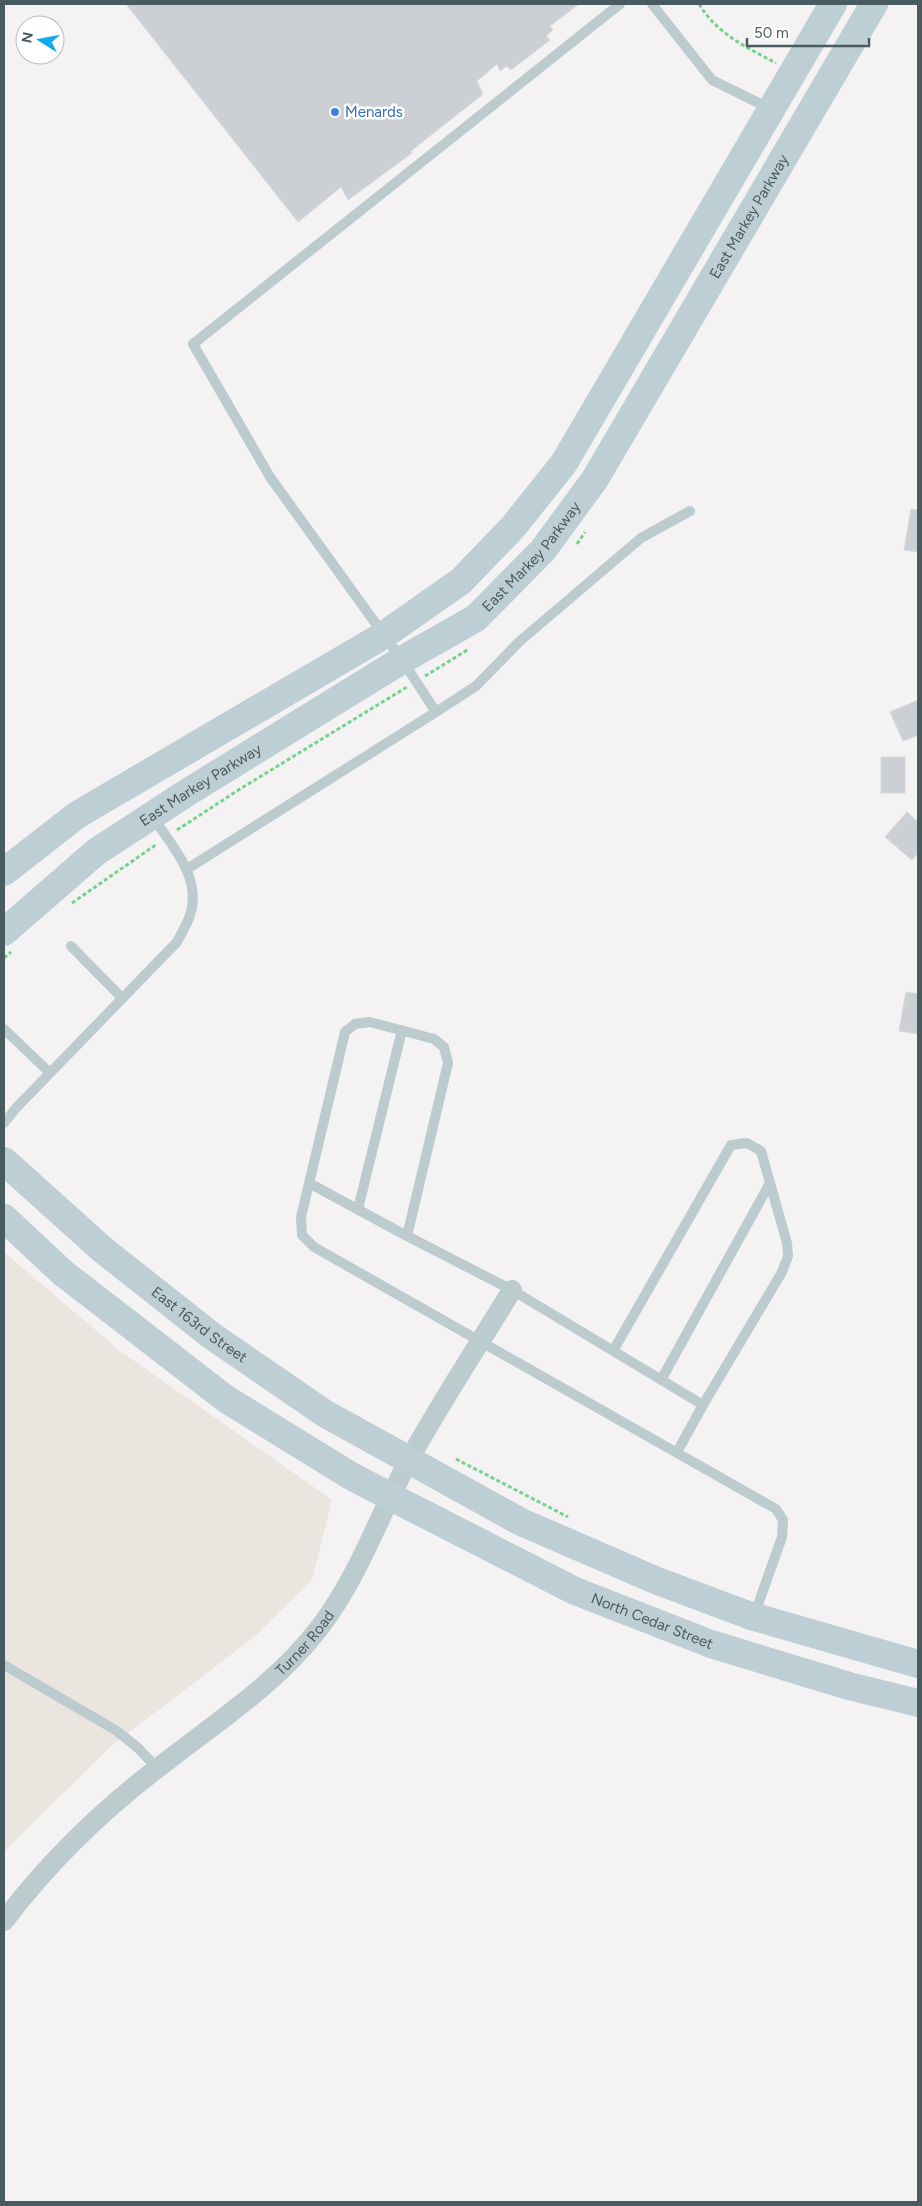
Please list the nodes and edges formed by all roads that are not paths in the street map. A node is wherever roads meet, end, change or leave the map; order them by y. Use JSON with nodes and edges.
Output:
{"nodes":[{"id":1,"x":620,"y":4,"type":"edge"},
{"id":2,"x":652,"y":4,"type":"edge"},
{"id":3,"x":833,"y":4,"type":"edge"},
{"id":4,"x":874,"y":4,"type":"edge"},
{"id":5,"x":772,"y":109,"type":"junction"},
{"id":6,"x":690,"y":511,"type":"dead end"},
{"id":7,"x":384,"y":635,"type":"junction"},
{"id":8,"x":402,"y":660,"type":"junction"},
{"id":9,"x":436,"y":712,"type":"junction"},
{"id":10,"x":152,"y":815,"type":"junction"},
{"id":11,"x":187,"y":868,"type":"junction"},
{"id":12,"x":4,"y":872,"type":"edge"},
{"id":13,"x":4,"y":932,"type":"edge"},
{"id":14,"x":72,"y":946,"type":"dead end"},
{"id":15,"x":122,"y":998,"type":"junction"},
{"id":16,"x":4,"y":1029,"type":"edge"},
{"id":17,"x":402,"y":1030,"type":"junction"},
{"id":18,"x":50,"y":1073,"type":"junction"},
{"id":19,"x":4,"y":1123,"type":"edge"},
{"id":20,"x":5,"y":1158,"type":"edge"},
{"id":21,"x":309,"y":1183,"type":"junction"},
{"id":22,"x":770,"y":1183,"type":"junction"},
{"id":23,"x":358,"y":1210,"type":"junction"},
{"id":24,"x":4,"y":1218,"type":"edge"},
{"id":25,"x":407,"y":1236,"type":"junction"},
{"id":26,"x":512,"y":1290,"type":"junction"},
{"id":27,"x":481,"y":1341,"type":"junction"},
{"id":28,"x":613,"y":1351,"type":"junction"},
{"id":29,"x":661,"y":1380,"type":"junction"},
{"id":30,"x":703,"y":1405,"type":"junction"},
{"id":31,"x":677,"y":1452,"type":"junction"},
{"id":32,"x":411,"y":1462,"type":"junction"},
{"id":33,"x":395,"y":1499,"type":"junction"},
{"id":34,"x":754,"y":1617,"type":"junction"},
{"id":35,"x":918,"y":1664,"type":"edge"},
{"id":36,"x":4,"y":1665,"type":"edge"},
{"id":37,"x":918,"y":1704,"type":"edge"},
{"id":38,"x":157,"y":1768,"type":"junction"},
{"id":39,"x":4,"y":1921,"type":"edge"}],
"edges":[{"from":1,"to":7,"type":"lane"},
{"from":2,"to":5,"type":"lane"},
{"from":3,"to":5,"type":"street"},
{"from":4,"to":8,"type":"street","name":"East Markey Parkway"},
{"from":5,"to":7,"type":"street"},
{"from":6,"to":9,"type":"lane"},
{"from":7,"to":8,"type":"lane"},
{"from":7,"to":12,"type":"street"},
{"from":8,"to":9,"type":"lane"},
{"from":8,"to":10,"type":"street","name":"East Markey Parkway"},
{"from":9,"to":11,"type":"lane"},
{"from":10,"to":11,"type":"lane"},
{"from":10,"to":13,"type":"street","name":"East Markey Parkway"},
{"from":11,"to":15,"type":"lane"},
{"from":14,"to":15,"type":"lane"},
{"from":15,"to":18,"type":"lane"},
{"from":16,"to":18,"type":"lane"},
{"from":17,"to":21,"type":"lane"},
{"from":17,"to":23,"type":"lane"},
{"from":17,"to":25,"type":"lane"},
{"from":18,"to":19,"type":"lane"},
{"from":20,"to":32,"type":"street","name":"East 163rd Street"},
{"from":21,"to":23,"type":"lane"},
{"from":21,"to":27,"type":"lane"},
{"from":22,"to":28,"type":"lane"},
{"from":22,"to":29,"type":"lane"},
{"from":22,"to":30,"type":"lane"},
{"from":23,"to":25,"type":"lane"},
{"from":24,"to":33,"type":"street"},
{"from":25,"to":26,"type":"lane"},
{"from":26,"to":27,"type":"street","name":"Turner Road"},
{"from":26,"to":28,"type":"lane"},
{"from":27,"to":31,"type":"lane"},
{"from":27,"to":32,"type":"street","name":"Turner Road"},
{"from":28,"to":29,"type":"lane"},
{"from":29,"to":30,"type":"lane"},
{"from":30,"to":31,"type":"lane"},
{"from":31,"to":34,"type":"lane"},
{"from":32,"to":33,"type":"street","name":"Turner Road"},
{"from":32,"to":34,"type":"street"},
{"from":33,"to":37,"type":"street","name":"North Cedar Street"},
{"from":33,"to":38,"type":"street","name":"Turner Road"},
{"from":34,"to":35,"type":"street"},
{"from":36,"to":38,"type":"lane"},
{"from":38,"to":39,"type":"street","name":"Turner Road"}]}
